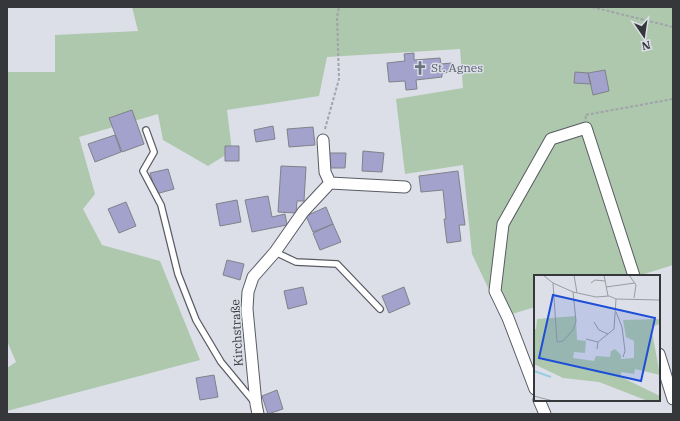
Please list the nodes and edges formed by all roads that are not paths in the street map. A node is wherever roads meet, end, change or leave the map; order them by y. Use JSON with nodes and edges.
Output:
{"nodes":[{"id":1,"x":146,"y":130,"type":"dead end"},
{"id":2,"x":323,"y":140,"type":"road end"},
{"id":3,"x":330,"y":183,"type":"junction"},
{"id":4,"x":405,"y":187,"type":"dead end"},
{"id":5,"x":274,"y":252,"type":"junction"},
{"id":6,"x":634,"y":275,"type":"edge"},
{"id":7,"x":380,"y":309,"type":"dead end"},
{"id":8,"x":660,"y":357,"type":"edge"},
{"id":9,"x":534,"y":386,"type":"edge"},
{"id":10,"x":673,"y":399,"type":"edge"},
{"id":11,"x":539,"y":401,"type":"edge"},
{"id":12,"x":257,"y":409,"type":"edge"},
{"id":13,"x":545,"y":414,"type":"edge"}],
"edges":[{"from":1,"to":12,"type":"lane"},
{"from":2,"to":3,"type":"street"},
{"from":3,"to":4,"type":"street"},
{"from":3,"to":5,"type":"street","name":"Kirchstraße"},
{"from":5,"to":7,"type":"lane"},
{"from":5,"to":12,"type":"street","name":"Kirchstraße"},
{"from":6,"to":9,"type":"street"},
{"from":8,"to":10,"type":"street"},
{"from":11,"to":13,"type":"street"}]}
